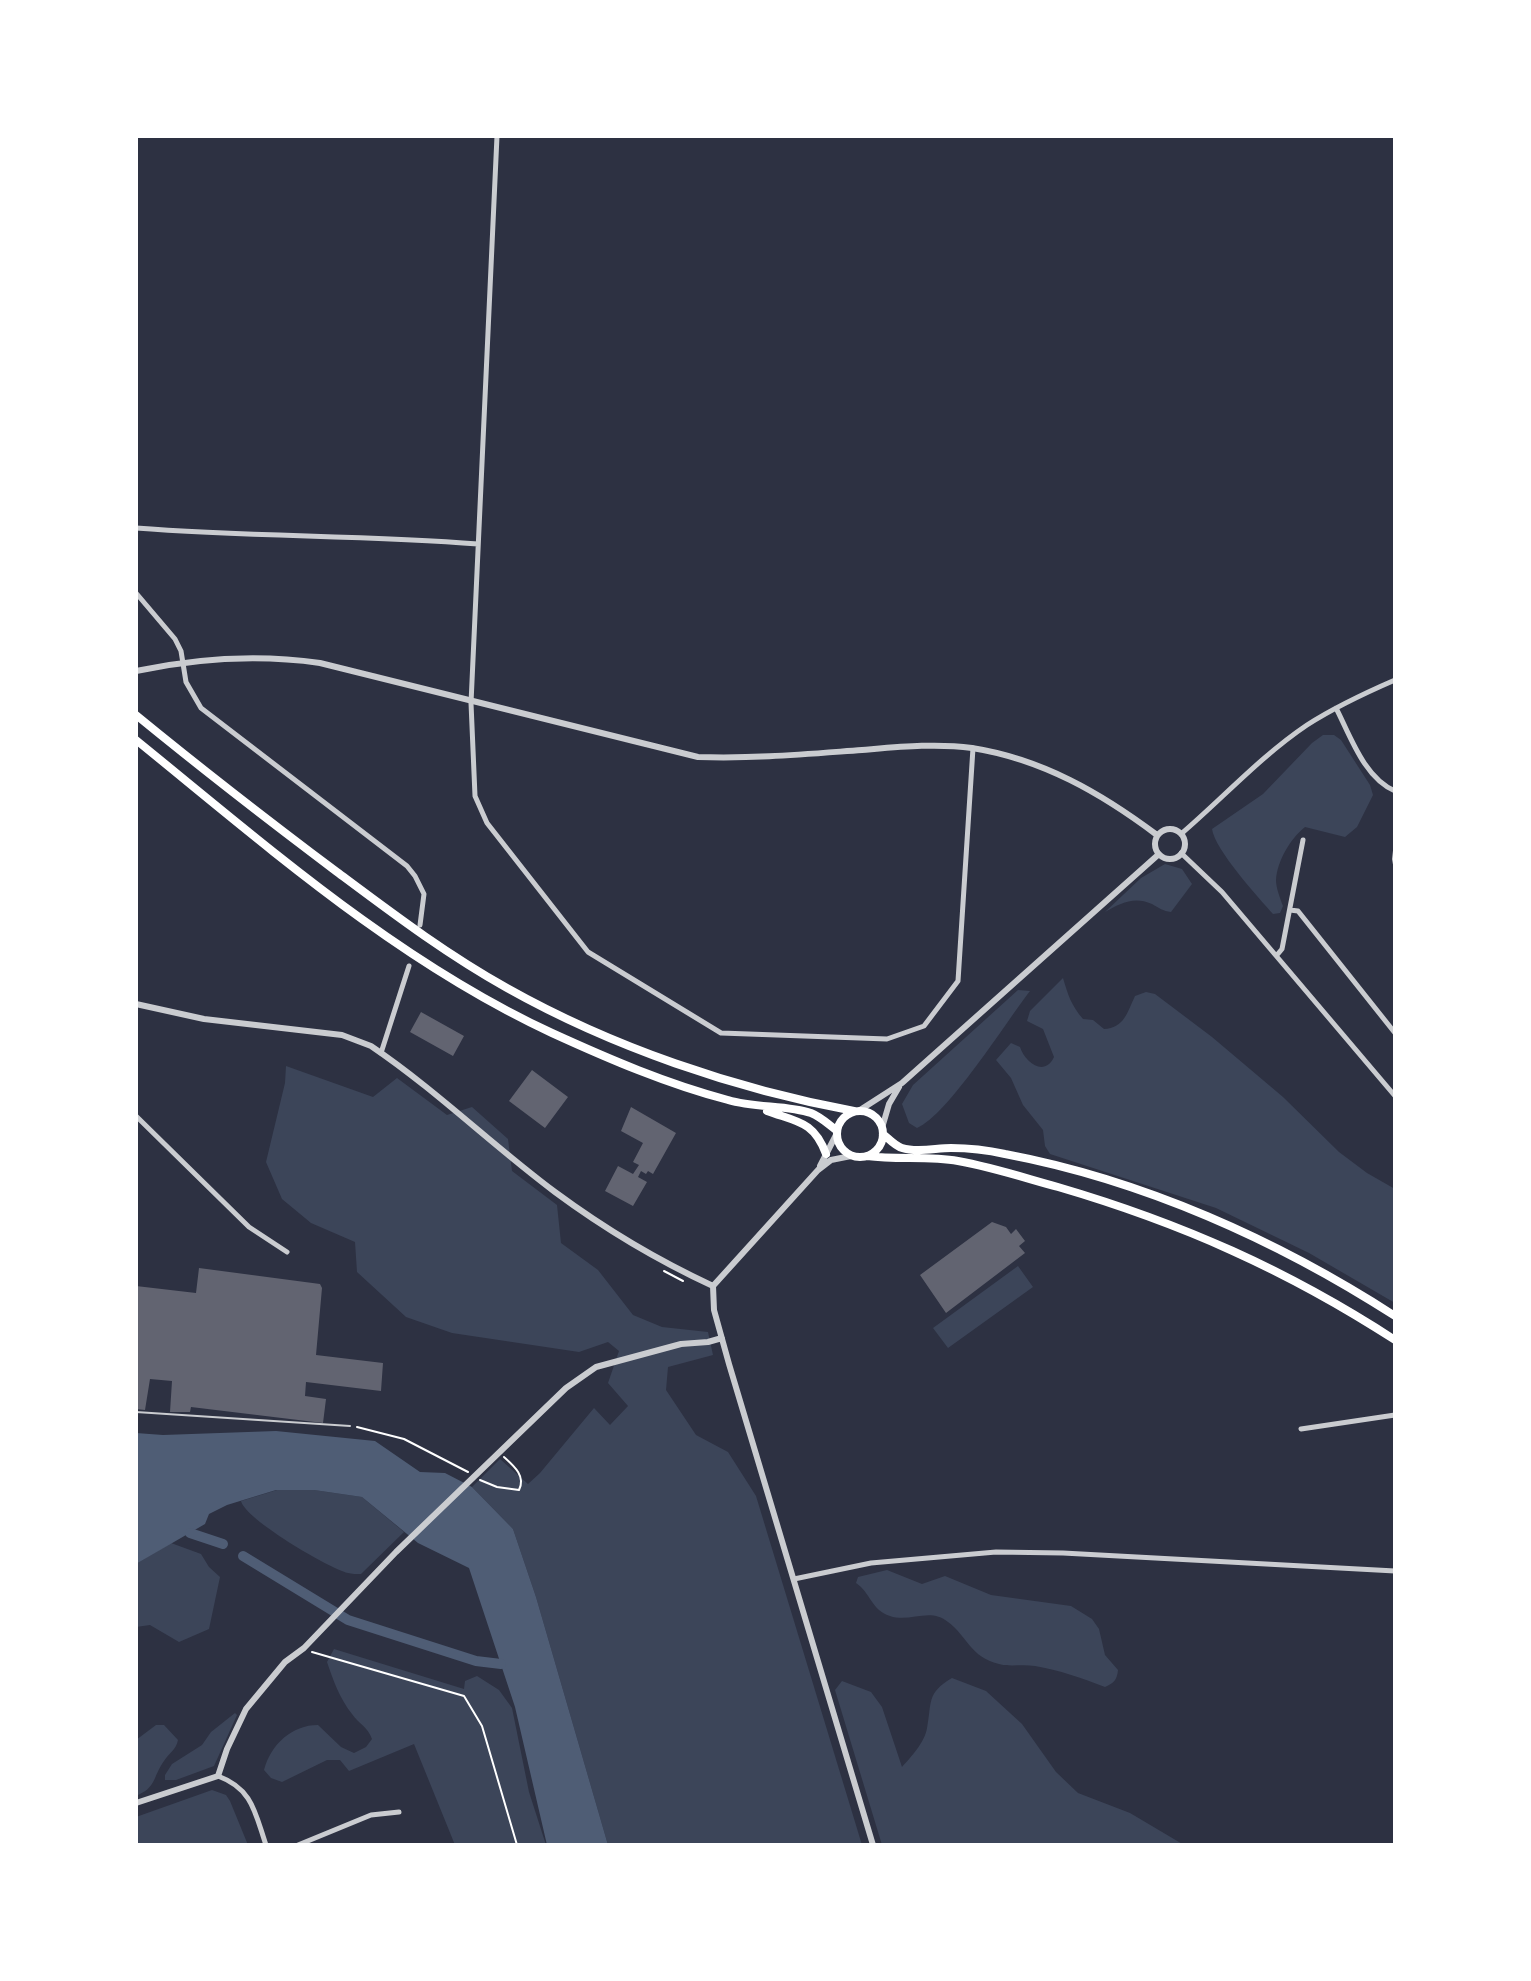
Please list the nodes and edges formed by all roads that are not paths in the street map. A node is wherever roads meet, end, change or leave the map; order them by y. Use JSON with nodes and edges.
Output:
{"nodes":[{"id":1,"x":497,"y":136,"type":"edge"},
{"id":2,"x":136,"y":528,"type":"edge"},
{"id":3,"x":478,"y":544,"type":"junction"},
{"id":4,"x":136,"y":593,"type":"edge"},
{"id":5,"x":182,"y":661,"type":"junction"},
{"id":6,"x":136,"y":671,"type":"edge"},
{"id":7,"x":1395,"y":680,"type":"edge"},
{"id":8,"x":471,"y":703,"type":"junction"},
{"id":9,"x":1336,"y":708,"type":"junction"},
{"id":10,"x":136,"y":715,"type":"edge"},
{"id":11,"x":136,"y":740,"type":"edge"},
{"id":12,"x":973,"y":748,"type":"junction"},
{"id":13,"x":1395,"y":791,"type":"edge"},
{"id":14,"x":1181,"y":834,"type":"junction"},
{"id":15,"x":1157,"y":835,"type":"junction"},
{"id":16,"x":1303,"y":840,"type":"dead end"},
{"id":17,"x":1395,"y":842,"type":"edge"},
{"id":18,"x":1181,"y":853,"type":"junction"},
{"id":19,"x":1159,"y":854,"type":"junction"},
{"id":20,"x":1395,"y":870,"type":"edge"},
{"id":21,"x":1290,"y":910,"type":"junction"},
{"id":22,"x":420,"y":925,"type":"dead end"},
{"id":23,"x":1277,"y":955,"type":"junction"},
{"id":24,"x":409,"y":966,"type":"dead end"},
{"id":25,"x":136,"y":1004,"type":"edge"},
{"id":26,"x":1395,"y":1033,"type":"edge"},
{"id":27,"x":381,"y":1053,"type":"junction"},
{"id":28,"x":902,"y":1083,"type":"junction"},
{"id":29,"x":1395,"y":1096,"type":"edge"},
{"id":30,"x":759,"y":1108,"type":"junction"},
{"id":31,"x":857,"y":1111,"type":"junction"},
{"id":32,"x":136,"y":1116,"type":"edge"},
{"id":33,"x":883,"y":1131,"type":"junction"},
{"id":34,"x":836,"y":1133,"type":"junction"},
{"id":35,"x":826,"y":1154,"type":"junction"},
{"id":36,"x":851,"y":1156,"type":"junction"},
{"id":37,"x":867,"y":1156,"type":"junction"},
{"id":38,"x":818,"y":1170,"type":"junction"},
{"id":39,"x":287,"y":1252,"type":"dead end"},
{"id":40,"x":713,"y":1286,"type":"junction"},
{"id":41,"x":1395,"y":1316,"type":"edge"},
{"id":42,"x":722,"y":1338,"type":"junction"},
{"id":43,"x":1395,"y":1340,"type":"edge"},
{"id":44,"x":136,"y":1412,"type":"edge"},
{"id":45,"x":1395,"y":1415,"type":"edge"},
{"id":46,"x":350,"y":1426,"type":"road end"},
{"id":47,"x":1301,"y":1429,"type":"dead end"},
{"id":48,"x":1395,"y":1571,"type":"edge"},
{"id":49,"x":794,"y":1579,"type":"junction"},
{"id":50,"x":218,"y":1776,"type":"junction"},
{"id":51,"x":136,"y":1803,"type":"edge"},
{"id":52,"x":399,"y":1812,"type":"dead end"},
{"id":53,"x":266,"y":1845,"type":"edge"},
{"id":54,"x":298,"y":1845,"type":"edge"},
{"id":55,"x":873,"y":1845,"type":"edge"}],
"edges":[{"from":1,"to":3,"type":"street"},
{"from":2,"to":3,"type":"street"},
{"from":3,"to":8,"type":"street"},
{"from":4,"to":5,"type":"street"},
{"from":5,"to":6,"type":"street"},
{"from":5,"to":8,"type":"street"},
{"from":5,"to":22,"type":"street"},
{"from":7,"to":9,"type":"street"},
{"from":8,"to":12,"type":"street"},
{"from":8,"to":12,"type":"street"},
{"from":9,"to":13,"type":"street"},
{"from":9,"to":14,"type":"street"},
{"from":10,"to":31,"type":"highway"},
{"from":11,"to":30,"type":"highway"},
{"from":12,"to":15,"type":"street"},
{"from":14,"to":15,"type":"street"},
{"from":14,"to":18,"type":"street"},
{"from":15,"to":19,"type":"street"},
{"from":16,"to":21,"type":"street"},
{"from":17,"to":20,"type":"lane"},
{"from":18,"to":19,"type":"street"},
{"from":18,"to":23,"type":"street"},
{"from":19,"to":28,"type":"street"},
{"from":21,"to":23,"type":"street"},
{"from":21,"to":26,"type":"street"},
{"from":23,"to":29,"type":"street"},
{"from":24,"to":27,"type":"street"},
{"from":25,"to":27,"type":"street"},
{"from":27,"to":40,"type":"street"},
{"from":28,"to":31,"type":"street"},
{"from":28,"to":33,"type":"street"},
{"from":30,"to":34,"type":"highway"},
{"from":30,"to":35,"type":"highway"},
{"from":31,"to":33,"type":"highway"},
{"from":31,"to":34,"type":"highway"},
{"from":32,"to":39,"type":"street"},
{"from":33,"to":37,"type":"highway"},
{"from":33,"to":41,"type":"highway"},
{"from":34,"to":35,"type":"street"},
{"from":34,"to":36,"type":"highway"},
{"from":35,"to":38,"type":"street"},
{"from":36,"to":37,"type":"highway"},
{"from":36,"to":38,"type":"street"},
{"from":37,"to":43,"type":"highway"},
{"from":38,"to":40,"type":"street"},
{"from":40,"to":42,"type":"street"},
{"from":42,"to":49,"type":"street"},
{"from":42,"to":50,"type":"street"},
{"from":44,"to":46,"type":"lane"},
{"from":45,"to":47,"type":"street"},
{"from":48,"to":49,"type":"street"},
{"from":49,"to":55,"type":"street"},
{"from":50,"to":51,"type":"street"},
{"from":50,"to":53,"type":"street"},
{"from":52,"to":54,"type":"street"}]}
